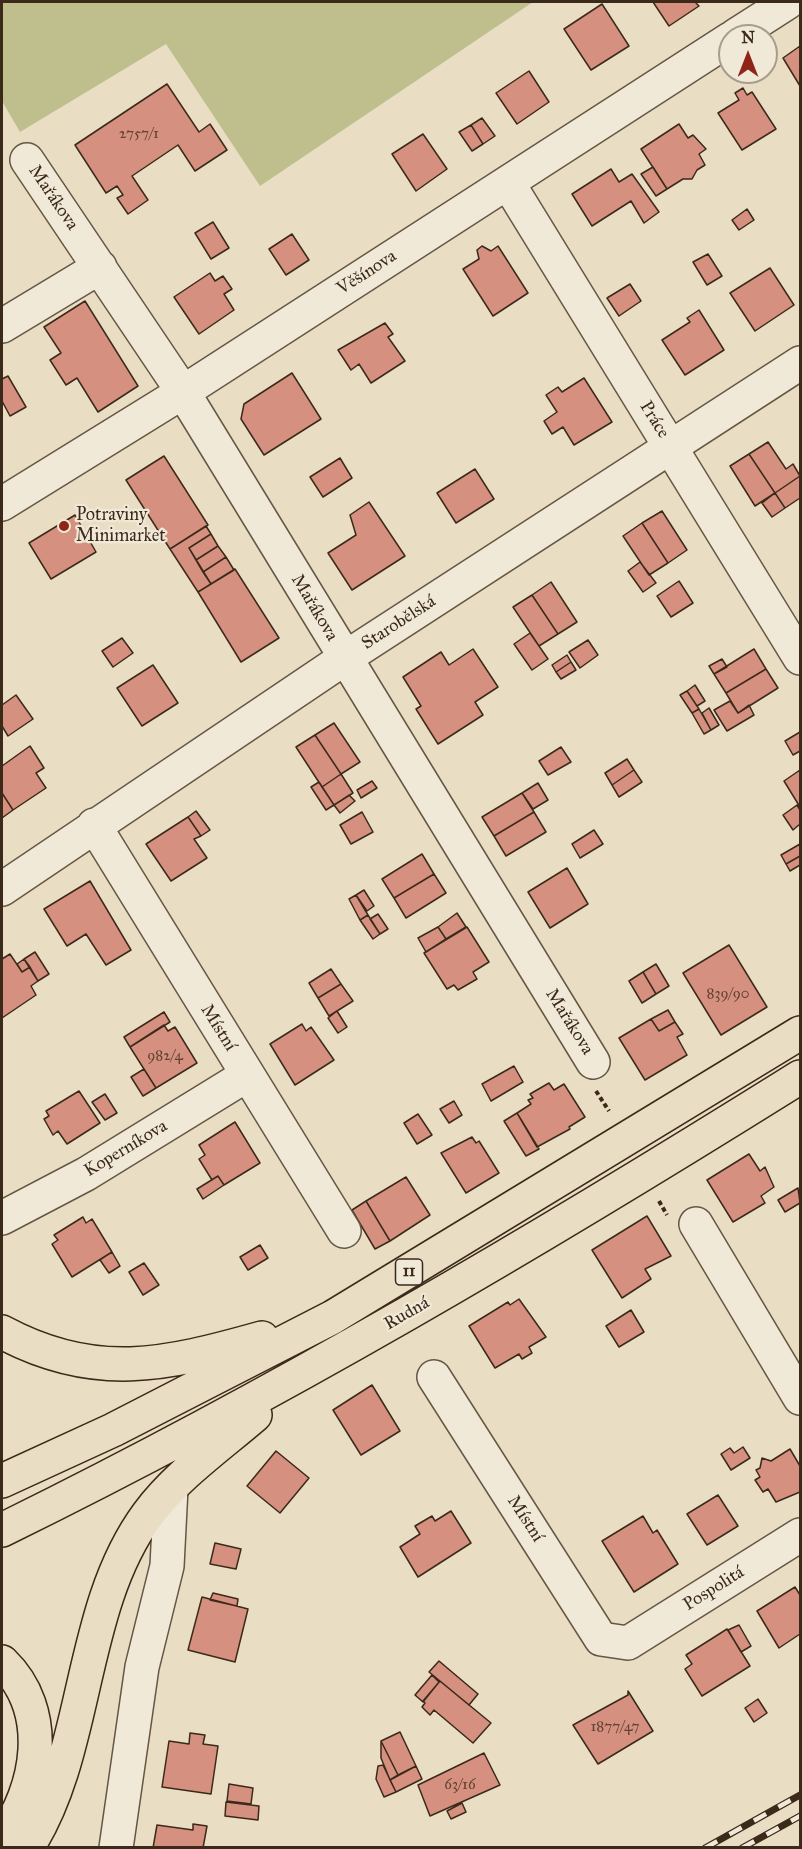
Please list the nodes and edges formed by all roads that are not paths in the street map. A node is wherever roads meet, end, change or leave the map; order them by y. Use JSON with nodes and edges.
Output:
{"nodes":[{"id":1,"x":788,"y":2,"type":"edge"},
{"id":2,"x":754,"y":24,"type":"edge"},
{"id":3,"x":718,"y":47,"type":"edge"},
{"id":4,"x":27,"y":160,"type":"dead end"},
{"id":5,"x":508,"y":183,"type":"junction"},
{"id":6,"x":100,"y":267,"type":"junction"},
{"id":7,"x":2,"y":326,"type":"edge"},
{"id":8,"x":801,"y":363,"type":"edge"},
{"id":9,"x":183,"y":392,"type":"junction"},
{"id":10,"x":670,"y":447,"type":"junction"},
{"id":11,"x":2,"y":504,"type":"edge"},
{"id":12,"x":345,"y":658,"type":"junction"},
{"id":13,"x":801,"y":658,"type":"edge"},
{"id":14,"x":94,"y":825,"type":"junction"},
{"id":15,"x":2,"y":889,"type":"edge"},
{"id":16,"x":801,"y":1033,"type":"edge"},
{"id":17,"x":593,"y":1062,"type":"dead end"},
{"id":18,"x":247,"y":1075,"type":"junction"},
{"id":19,"x":801,"y":1077,"type":"edge"},
{"id":20,"x":2,"y":1218,"type":"edge"},
{"id":21,"x":696,"y":1224,"type":"dead end"},
{"id":22,"x":344,"y":1231,"type":"dead end"},
{"id":23,"x":333,"y":1317,"type":"junction"},
{"id":24,"x":2,"y":1332,"type":"edge"},
{"id":25,"x":300,"y":1376,"type":"junction"},
{"id":26,"x":434,"y":1377,"type":"dead end"},
{"id":27,"x":801,"y":1398,"type":"edge"},
{"id":28,"x":2,"y":1481,"type":"edge"},
{"id":29,"x":171,"y":1488,"type":"junction"},
{"id":30,"x":2,"y":1530,"type":"edge"},
{"id":31,"x":801,"y":1535,"type":"edge"},
{"id":32,"x":628,"y":1643,"type":"joint"},
{"id":33,"x":2,"y":1662,"type":"edge"},
{"id":34,"x":2,"y":1839,"type":"edge"},
{"id":35,"x":27,"y":1848,"type":"edge"},
{"id":36,"x":116,"y":1848,"type":"edge"}],
"edges":[{"from":1,"to":2,"type":"street"},
{"from":3,"to":5,"type":"street","name":"Věšínova"},
{"from":4,"to":6,"type":"street","name":"Mařákova"},
{"from":5,"to":9,"type":"street","name":"Věšínova"},
{"from":5,"to":10,"type":"street","name":"Práce"},
{"from":6,"to":7,"type":"street"},
{"from":6,"to":9,"type":"street","name":"Mařákova"},
{"from":8,"to":10,"type":"street","name":"Starobělská"},
{"from":9,"to":11,"type":"street","name":"Věšínova"},
{"from":9,"to":12,"type":"street","name":"Mařákova"},
{"from":10,"to":12,"type":"street","name":"Starobělská"},
{"from":10,"to":13,"type":"street","name":"Práce"},
{"from":12,"to":14,"type":"street","name":"Starobělská"},
{"from":12,"to":17,"type":"street","name":"Mařákova"},
{"from":14,"to":15,"type":"street","name":"Starobělská"},
{"from":14,"to":18,"type":"street","name":"Místní"},
{"from":16,"to":23,"type":"highway","name":"Rudná","number":"11"},
{"from":18,"to":20,"type":"street","name":"Koperníkova"},
{"from":18,"to":22,"type":"street","name":"Místní"},
{"from":19,"to":25,"type":"highway","name":"Rudná","number":"11"},
{"from":21,"to":27,"type":"street"},
{"from":23,"to":24,"type":"highway"},
{"from":23,"to":28,"type":"highway","name":"Rudná","number":"11"},
{"from":25,"to":29,"type":"highway"},
{"from":25,"to":30,"type":"highway","name":"Rudná","number":"11"},
{"from":26,"to":32,"type":"street","name":"Místní"},
{"from":29,"to":35,"type":"highway"},
{"from":29,"to":36,"type":"street"},
{"from":31,"to":32,"type":"street","name":"Pospolitá"},
{"from":33,"to":34,"type":"highway"}]}
